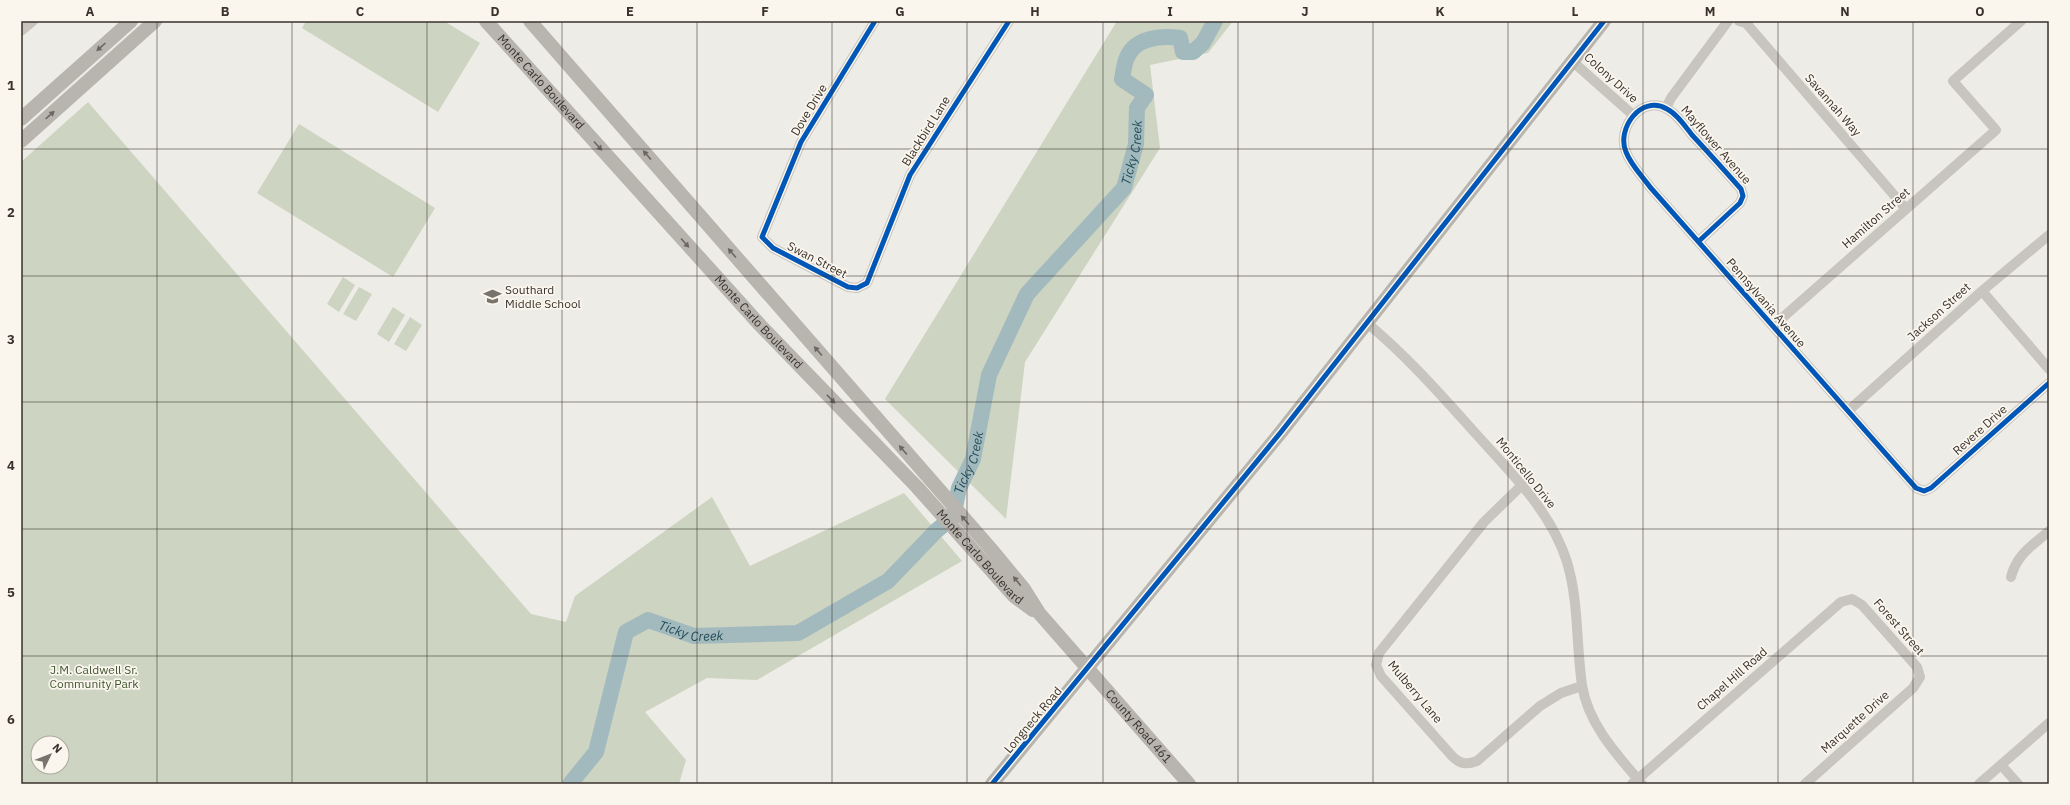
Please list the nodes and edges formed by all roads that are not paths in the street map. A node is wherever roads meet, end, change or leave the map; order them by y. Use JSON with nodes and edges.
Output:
{"nodes":[{"id":1,"x":33,"y":21,"type":"edge"},
{"id":2,"x":131,"y":21,"type":"edge"},
{"id":3,"x":155,"y":21,"type":"edge"},
{"id":4,"x":486,"y":21,"type":"edge"},
{"id":5,"x":530,"y":21,"type":"edge"},
{"id":6,"x":875,"y":21,"type":"edge"},
{"id":7,"x":1604,"y":21,"type":"edge"},
{"id":8,"x":1728,"y":21,"type":"edge"},
{"id":9,"x":1738,"y":21,"type":"edge"},
{"id":10,"x":2021,"y":21,"type":"edge"},
{"id":11,"x":1006,"y":22,"type":"edge"},
{"id":12,"x":21,"y":31,"type":"edge"},
{"id":13,"x":1572,"y":61,"type":"junction"},
{"id":14,"x":1666,"y":108,"type":"junction"},
{"id":15,"x":1633,"y":115,"type":"junction"},
{"id":16,"x":21,"y":119,"type":"edge"},
{"id":17,"x":21,"y":141,"type":"edge"},
{"id":18,"x":1906,"y":209,"type":"junction"},
{"id":19,"x":2049,"y":235,"type":"edge"},
{"id":20,"x":762,"y":237,"type":"joint"},
{"id":21,"x":1699,"y":241,"type":"junction"},
{"id":22,"x":867,"y":283,"type":"joint"},
{"id":23,"x":1982,"y":291,"type":"junction"},
{"id":24,"x":1367,"y":323,"type":"junction"},
{"id":25,"x":1773,"y":326,"type":"junction"},
{"id":26,"x":2049,"y":369,"type":"edge"},
{"id":27,"x":2049,"y":383,"type":"edge"},
{"id":28,"x":1848,"y":411,"type":"junction"},
{"id":29,"x":923,"y":483,"type":"junction"},
{"id":30,"x":1522,"y":485,"type":"junction"},
{"id":31,"x":1924,"y":491,"type":"joint"},
{"id":32,"x":2049,"y":531,"type":"edge"},
{"id":33,"x":2011,"y":577,"type":"dead end"},
{"id":34,"x":1852,"y":599,"type":"joint"},
{"id":35,"x":1088,"y":669,"type":"junction"},
{"id":36,"x":1920,"y":678,"type":"joint"},
{"id":37,"x":1582,"y":686,"type":"junction"},
{"id":38,"x":2049,"y":723,"type":"edge"},
{"id":39,"x":2001,"y":764,"type":"junction"},
{"id":40,"x":1637,"y":782,"type":"edge"},
{"id":41,"x":992,"y":784,"type":"edge"},
{"id":42,"x":1189,"y":784,"type":"edge"},
{"id":43,"x":1805,"y":784,"type":"edge"},
{"id":44,"x":1979,"y":784,"type":"edge"},
{"id":45,"x":2018,"y":784,"type":"edge"}],
"edges":[{"from":1,"to":12,"type":"street"},
{"from":2,"to":16,"type":"main road","one_way":true},
{"from":17,"to":3,"type":"main road","one_way":true},
{"from":4,"to":29,"type":"main road","name":"Monte Carlo Boulevard","one_way":true},
{"from":29,"to":5,"type":"main road","name":"Monte Carlo Boulevard","one_way":true},
{"from":6,"to":20,"type":"street","name":"Dove Drive"},
{"from":7,"to":13,"type":"main road","name":"Longneck Road"},
{"from":8,"to":14,"type":"street"},
{"from":9,"to":18,"type":"street","name":"Savannah Way"},
{"from":10,"to":18,"type":"street","name":"Hamilton Street"},
{"from":11,"to":22,"type":"street","name":"Blackbird Lane"},
{"from":13,"to":15,"type":"street","name":"Colony Drive"},
{"from":13,"to":24,"type":"main road","name":"Longneck Road"},
{"from":14,"to":15,"type":"street","name":"Mayflower Avenue"},
{"from":14,"to":21,"type":"street","name":"Mayflower Avenue"},
{"from":15,"to":21,"type":"street","name":"Pennsylvania Avenue"},
{"from":18,"to":25,"type":"street","name":"Hamilton Street"},
{"from":19,"to":23,"type":"street","name":"Jackson Street"},
{"from":20,"to":22,"type":"street","name":"Swan Street"},
{"from":21,"to":25,"type":"street","name":"Pennsylvania Avenue"},
{"from":23,"to":26,"type":"street"},
{"from":23,"to":28,"type":"street","name":"Jackson Street"},
{"from":24,"to":30,"type":"street","name":"Monticello Drive"},
{"from":24,"to":35,"type":"main road","name":"Longneck Road"},
{"from":25,"to":28,"type":"street","name":"Pennsylvania Avenue"},
{"from":27,"to":31,"type":"street","name":"Revere Drive"},
{"from":28,"to":31,"type":"street","name":"Pennsylvania Avenue"},
{"from":29,"to":35,"type":"main road","name":"Monte Carlo Boulevard"},
{"from":30,"to":37,"type":"street","name":"Monticello Drive"},
{"from":30,"to":37,"type":"street","name":"Mulberry Lane"},
{"from":32,"to":33,"type":"street"},
{"from":34,"to":36,"type":"street","name":"Forest Street"},
{"from":34,"to":40,"type":"street","name":"Chapel Hill Road"},
{"from":35,"to":41,"type":"main road","name":"Longneck Road"},
{"from":35,"to":42,"type":"main road","name":"County Road 461"},
{"from":36,"to":43,"type":"street","name":"Marquette Drive"},
{"from":37,"to":40,"type":"street","name":"Monticello Drive"},
{"from":38,"to":39,"type":"street"},
{"from":39,"to":44,"type":"street"},
{"from":39,"to":45,"type":"street"}]}
